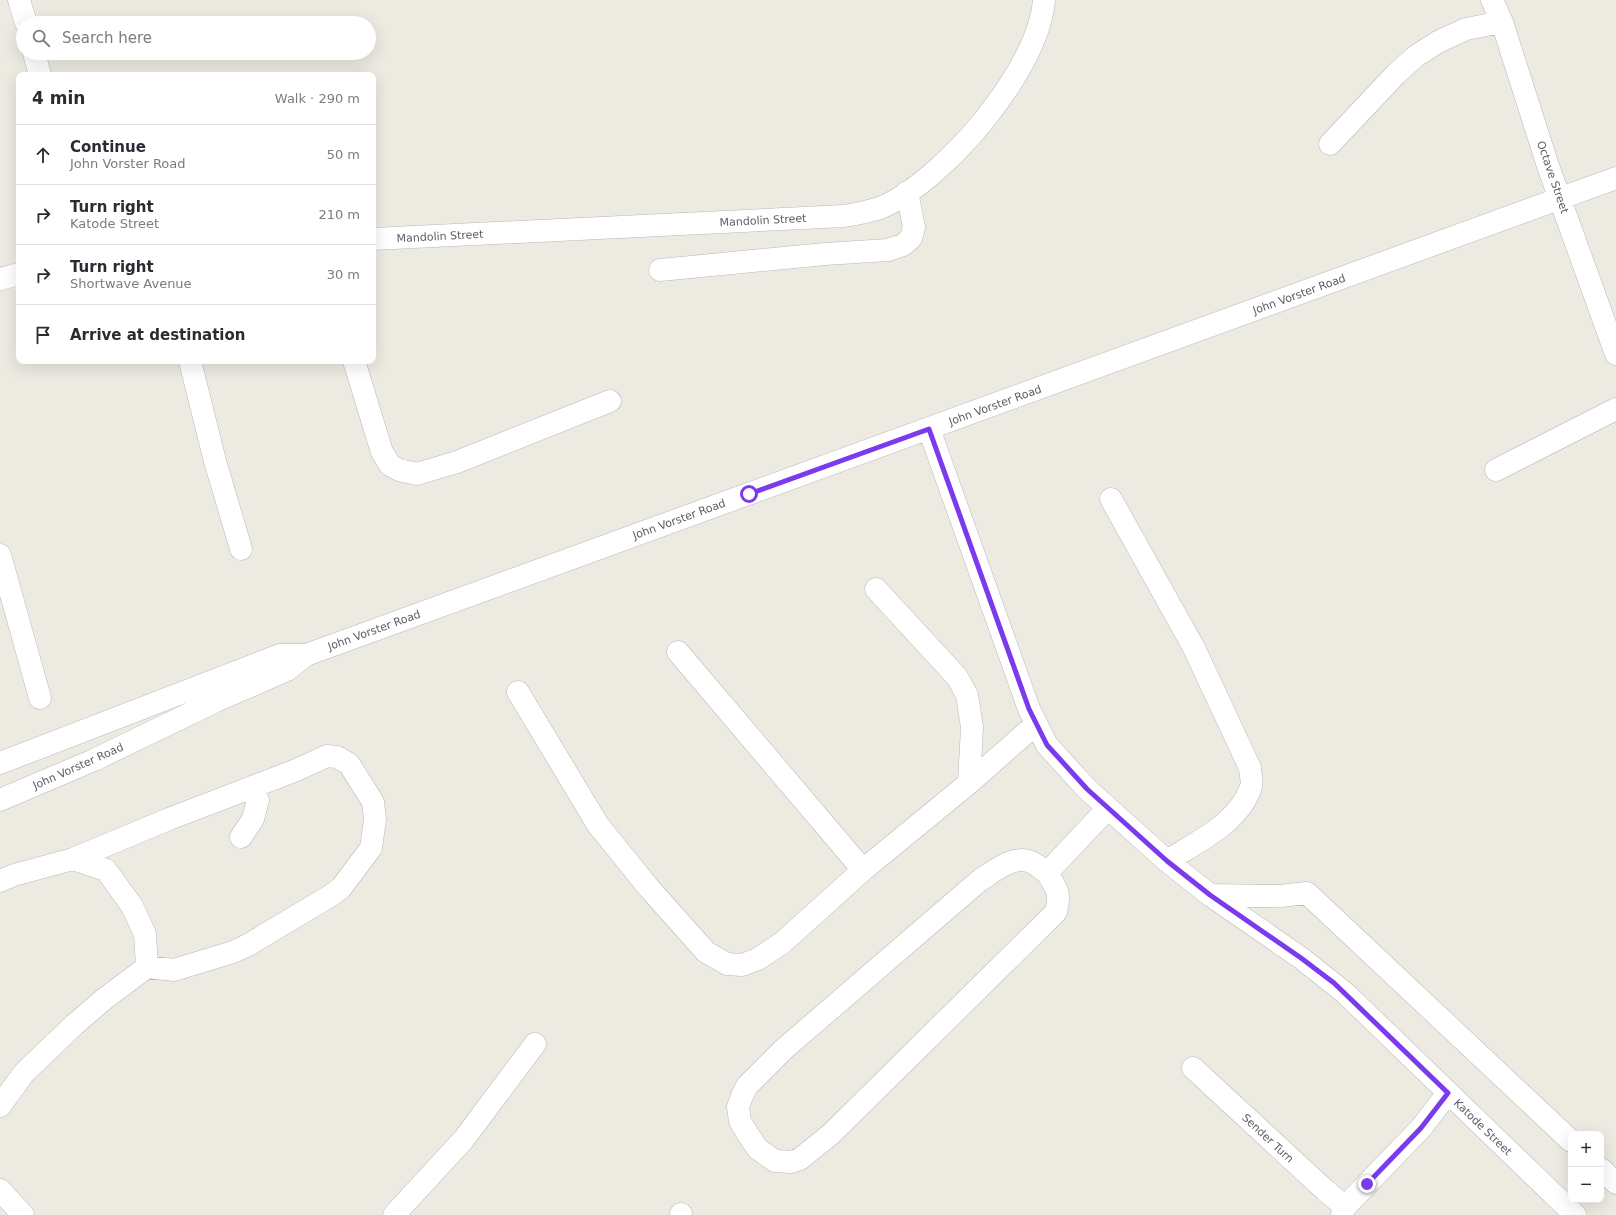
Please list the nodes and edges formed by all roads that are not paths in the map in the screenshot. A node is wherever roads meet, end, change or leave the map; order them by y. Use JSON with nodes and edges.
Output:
{"nodes":[{"id":1,"x":19,"y":0,"type":"edge"},
{"id":2,"x":1044,"y":0,"type":"edge"},
{"id":3,"x":1492,"y":0,"type":"edge"},
{"id":4,"x":24,"y":16,"type":"edge"},
{"id":5,"x":1502,"y":22,"type":"junction"},
{"id":6,"x":36,"y":60,"type":"edge"},
{"id":7,"x":39,"y":72,"type":"edge"},
{"id":8,"x":1330,"y":144,"type":"dead end"},
{"id":9,"x":1616,"y":178,"type":"edge"},
{"id":10,"x":907,"y":192,"type":"junction"},
{"id":11,"x":1560,"y":198,"type":"junction"},
{"id":12,"x":376,"y":239,"type":"edge"},
{"id":13,"x":660,"y":270,"type":"dead end"},
{"id":14,"x":16,"y":275,"type":"edge"},
{"id":15,"x":0,"y":279,"type":"edge"},
{"id":16,"x":1616,"y":354,"type":"edge"},
{"id":17,"x":191,"y":364,"type":"edge"},
{"id":18,"x":355,"y":364,"type":"edge"},
{"id":19,"x":610,"y":401,"type":"dead end"},
{"id":20,"x":1616,"y":408,"type":"edge"},
{"id":21,"x":929,"y":429,"type":"junction"},
{"id":22,"x":1496,"y":470,"type":"dead end"},
{"id":23,"x":1111,"y":499,"type":"dead end"},
{"id":24,"x":241,"y":549,"type":"dead end"},
{"id":25,"x":0,"y":555,"type":"edge"},
{"id":26,"x":876,"y":589,"type":"dead end"},
{"id":27,"x":678,"y":652,"type":"dead end"},
{"id":28,"x":306,"y":655,"type":"junction"},
{"id":29,"x":518,"y":692,"type":"dead end"},
{"id":30,"x":40,"y":698,"type":"dead end"},
{"id":31,"x":1036,"y":724,"type":"junction"},
{"id":32,"x":0,"y":763,"type":"edge"},
{"id":33,"x":969,"y":783,"type":"junction"},
{"id":34,"x":254,"y":786,"type":"junction"},
{"id":35,"x":0,"y":800,"type":"edge"},
{"id":36,"x":1108,"y":808,"type":"junction"},
{"id":37,"x":241,"y":837,"type":"dead end"},
{"id":38,"x":73,"y":859,"type":"junction"},
{"id":39,"x":1167,"y":861,"type":"junction"},
{"id":40,"x":863,"y":870,"type":"junction"},
{"id":41,"x":1047,"y":873,"type":"junction"},
{"id":42,"x":0,"y":881,"type":"edge"},
{"id":43,"x":1210,"y":895,"type":"junction"},
{"id":44,"x":147,"y":967,"type":"junction"},
{"id":45,"x":535,"y":1044,"type":"dead end"},
{"id":46,"x":1193,"y":1068,"type":"dead end"},
{"id":47,"x":1448,"y":1093,"type":"junction"},
{"id":48,"x":0,"y":1106,"type":"edge"},
{"id":49,"x":1568,"y":1138,"type":"edge"},
{"id":50,"x":1604,"y":1172,"type":"edge"},
{"id":51,"x":1616,"y":1183,"type":"edge"},
{"id":52,"x":0,"y":1190,"type":"edge"},
{"id":53,"x":1344,"y":1211,"type":"edge"},
{"id":54,"x":23,"y":1215,"type":"edge"},
{"id":55,"x":394,"y":1215,"type":"edge"},
{"id":56,"x":1575,"y":1215,"type":"edge"}],
"edges":[{"from":1,"to":4,"type":"street"},
{"from":2,"to":10,"type":"street","name":"Mandolin Street"},
{"from":3,"to":5,"type":"street","name":"Octave Street"},
{"from":5,"to":8,"type":"street"},
{"from":5,"to":11,"type":"street","name":"Octave Street"},
{"from":6,"to":7,"type":"street"},
{"from":9,"to":11,"type":"street","name":"John Vorster Road"},
{"from":10,"to":12,"type":"street","name":"Mandolin Street"},
{"from":10,"to":13,"type":"street"},
{"from":11,"to":16,"type":"street","name":"Octave Street"},
{"from":11,"to":21,"type":"street","name":"John Vorster Road"},
{"from":14,"to":15,"type":"street"},
{"from":17,"to":24,"type":"street"},
{"from":18,"to":19,"type":"street"},
{"from":20,"to":22,"type":"street"},
{"from":21,"to":28,"type":"street","name":"John Vorster Road"},
{"from":21,"to":31,"type":"street","name":"Katode Street"},
{"from":23,"to":39,"type":"street"},
{"from":25,"to":30,"type":"street"},
{"from":26,"to":33,"type":"street"},
{"from":27,"to":40,"type":"street"},
{"from":28,"to":32,"type":"street","name":"John Vorster Road"},
{"from":28,"to":35,"type":"street","name":"John Vorster Road"},
{"from":29,"to":40,"type":"street"},
{"from":31,"to":33,"type":"street"},
{"from":31,"to":36,"type":"street","name":"Katode Street"},
{"from":33,"to":40,"type":"street"},
{"from":34,"to":37,"type":"street"},
{"from":34,"to":38,"type":"street"},
{"from":34,"to":44,"type":"street"},
{"from":36,"to":39,"type":"street","name":"Katode Street"},
{"from":36,"to":41,"type":"street"},
{"from":38,"to":42,"type":"street"},
{"from":38,"to":44,"type":"street"},
{"from":39,"to":43,"type":"street","name":"Katode Street"},
{"from":41,"to":41,"type":"street"},
{"from":43,"to":47,"type":"street","name":"Katode Street"},
{"from":43,"to":49,"type":"street"},
{"from":44,"to":48,"type":"street"},
{"from":45,"to":55,"type":"street"},
{"from":46,"to":53,"type":"street","name":"Sender Turn"},
{"from":47,"to":53,"type":"street"},
{"from":47,"to":56,"type":"street","name":"Katode Street"},
{"from":50,"to":51,"type":"street"},
{"from":52,"to":54,"type":"street"}]}
